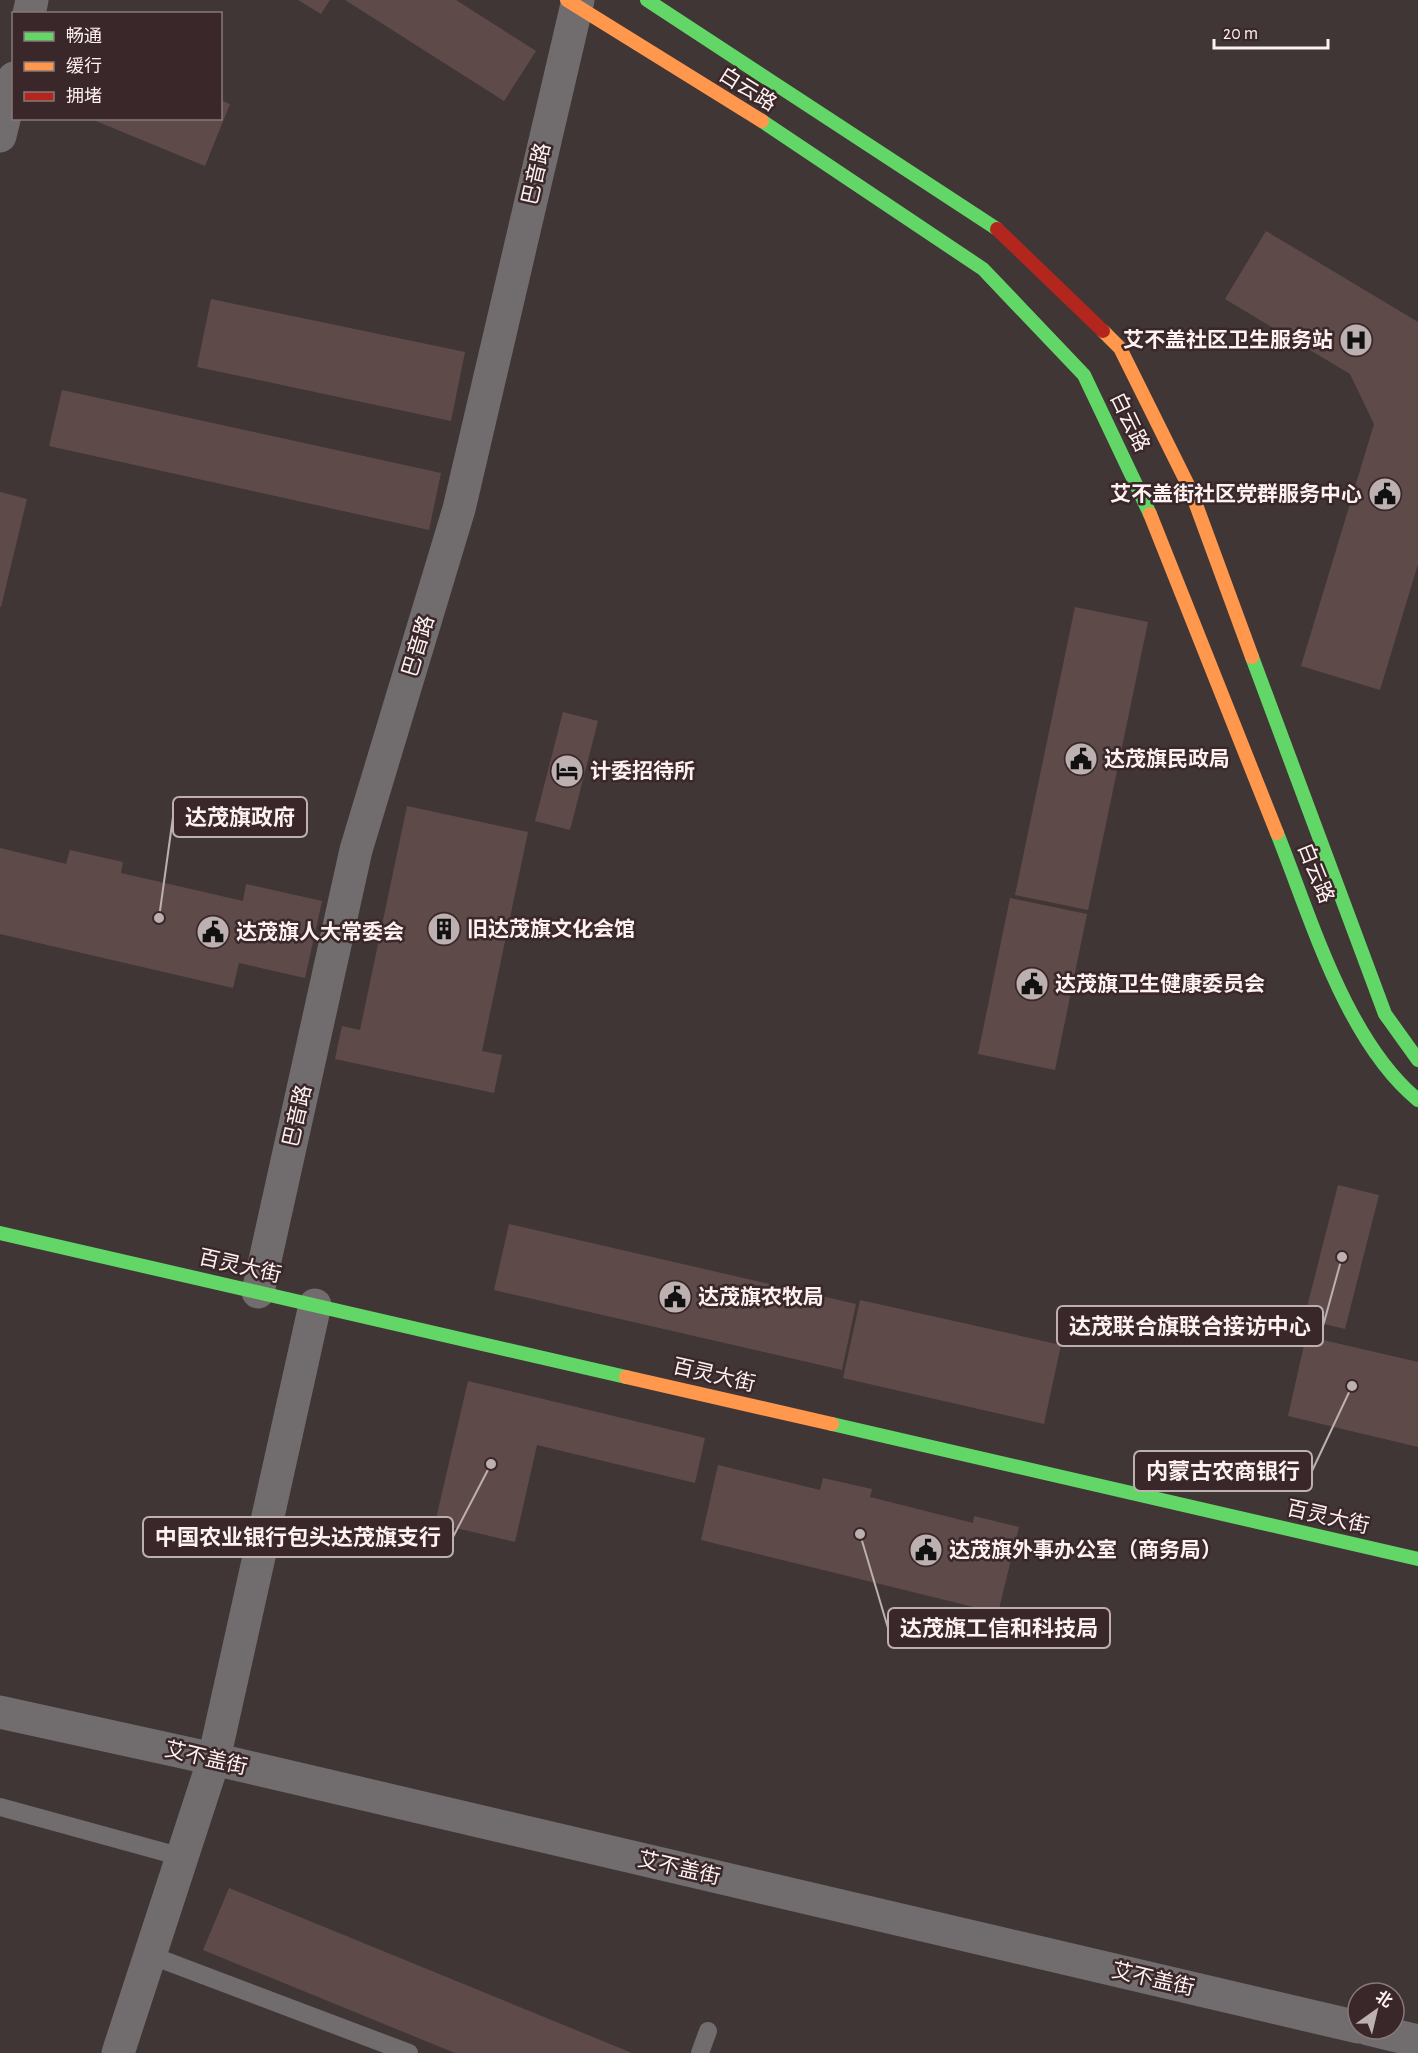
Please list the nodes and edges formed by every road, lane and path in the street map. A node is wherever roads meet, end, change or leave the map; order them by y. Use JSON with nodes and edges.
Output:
{"nodes":[{"id":1,"x":647,"y":0,"type":"edge"},
{"id":2,"x":573,"y":2,"type":"edge"},
{"id":3,"x":12,"y":86,"type":"edge"},
{"id":4,"x":0,"y":136,"type":"edge"},
{"id":5,"x":1418,"y":1060,"type":"edge"},
{"id":6,"x":1418,"y":1100,"type":"edge"},
{"id":7,"x":0,"y":1233,"type":"edge"},
{"id":8,"x":258,"y":1292,"type":"junction"},
{"id":9,"x":315,"y":1305,"type":"junction"},
{"id":10,"x":1418,"y":1559,"type":"edge"},
{"id":11,"x":0,"y":1712,"type":"edge"},
{"id":12,"x":214,"y":1760,"type":"junction"},
{"id":13,"x":0,"y":1808,"type":"edge"},
{"id":14,"x":182,"y":1857,"type":"junction"},
{"id":15,"x":150,"y":1955,"type":"junction"},
{"id":16,"x":1346,"y":2024,"type":"edge"},
{"id":17,"x":708,"y":2031,"type":"dead end"},
{"id":18,"x":118,"y":2053,"type":"edge"},
{"id":19,"x":409,"y":2053,"type":"edge"},
{"id":20,"x":700,"y":2053,"type":"edge"}],
"edges":[{"from":1,"to":5,"type":"street","name":"白云路"},
{"from":2,"to":6,"type":"street","name":"白云路"},
{"from":2,"to":8,"type":"street","name":"巴音路"},
{"from":3,"to":4,"type":"street"},
{"from":7,"to":8,"type":"street","name":"百灵大街"},
{"from":8,"to":9,"type":"street","name":"百灵大街"},
{"from":9,"to":10,"type":"street","name":"百灵大街"},
{"from":9,"to":12,"type":"street"},
{"from":11,"to":12,"type":"street","name":"艾不盖街"},
{"from":12,"to":14,"type":"street"},
{"from":12,"to":16,"type":"street","name":"艾不盖街"},
{"from":13,"to":14,"type":"lane"},
{"from":14,"to":15,"type":"street"},
{"from":15,"to":18,"type":"street"},
{"from":15,"to":19,"type":"lane"},
{"from":17,"to":20,"type":"lane"}]}
